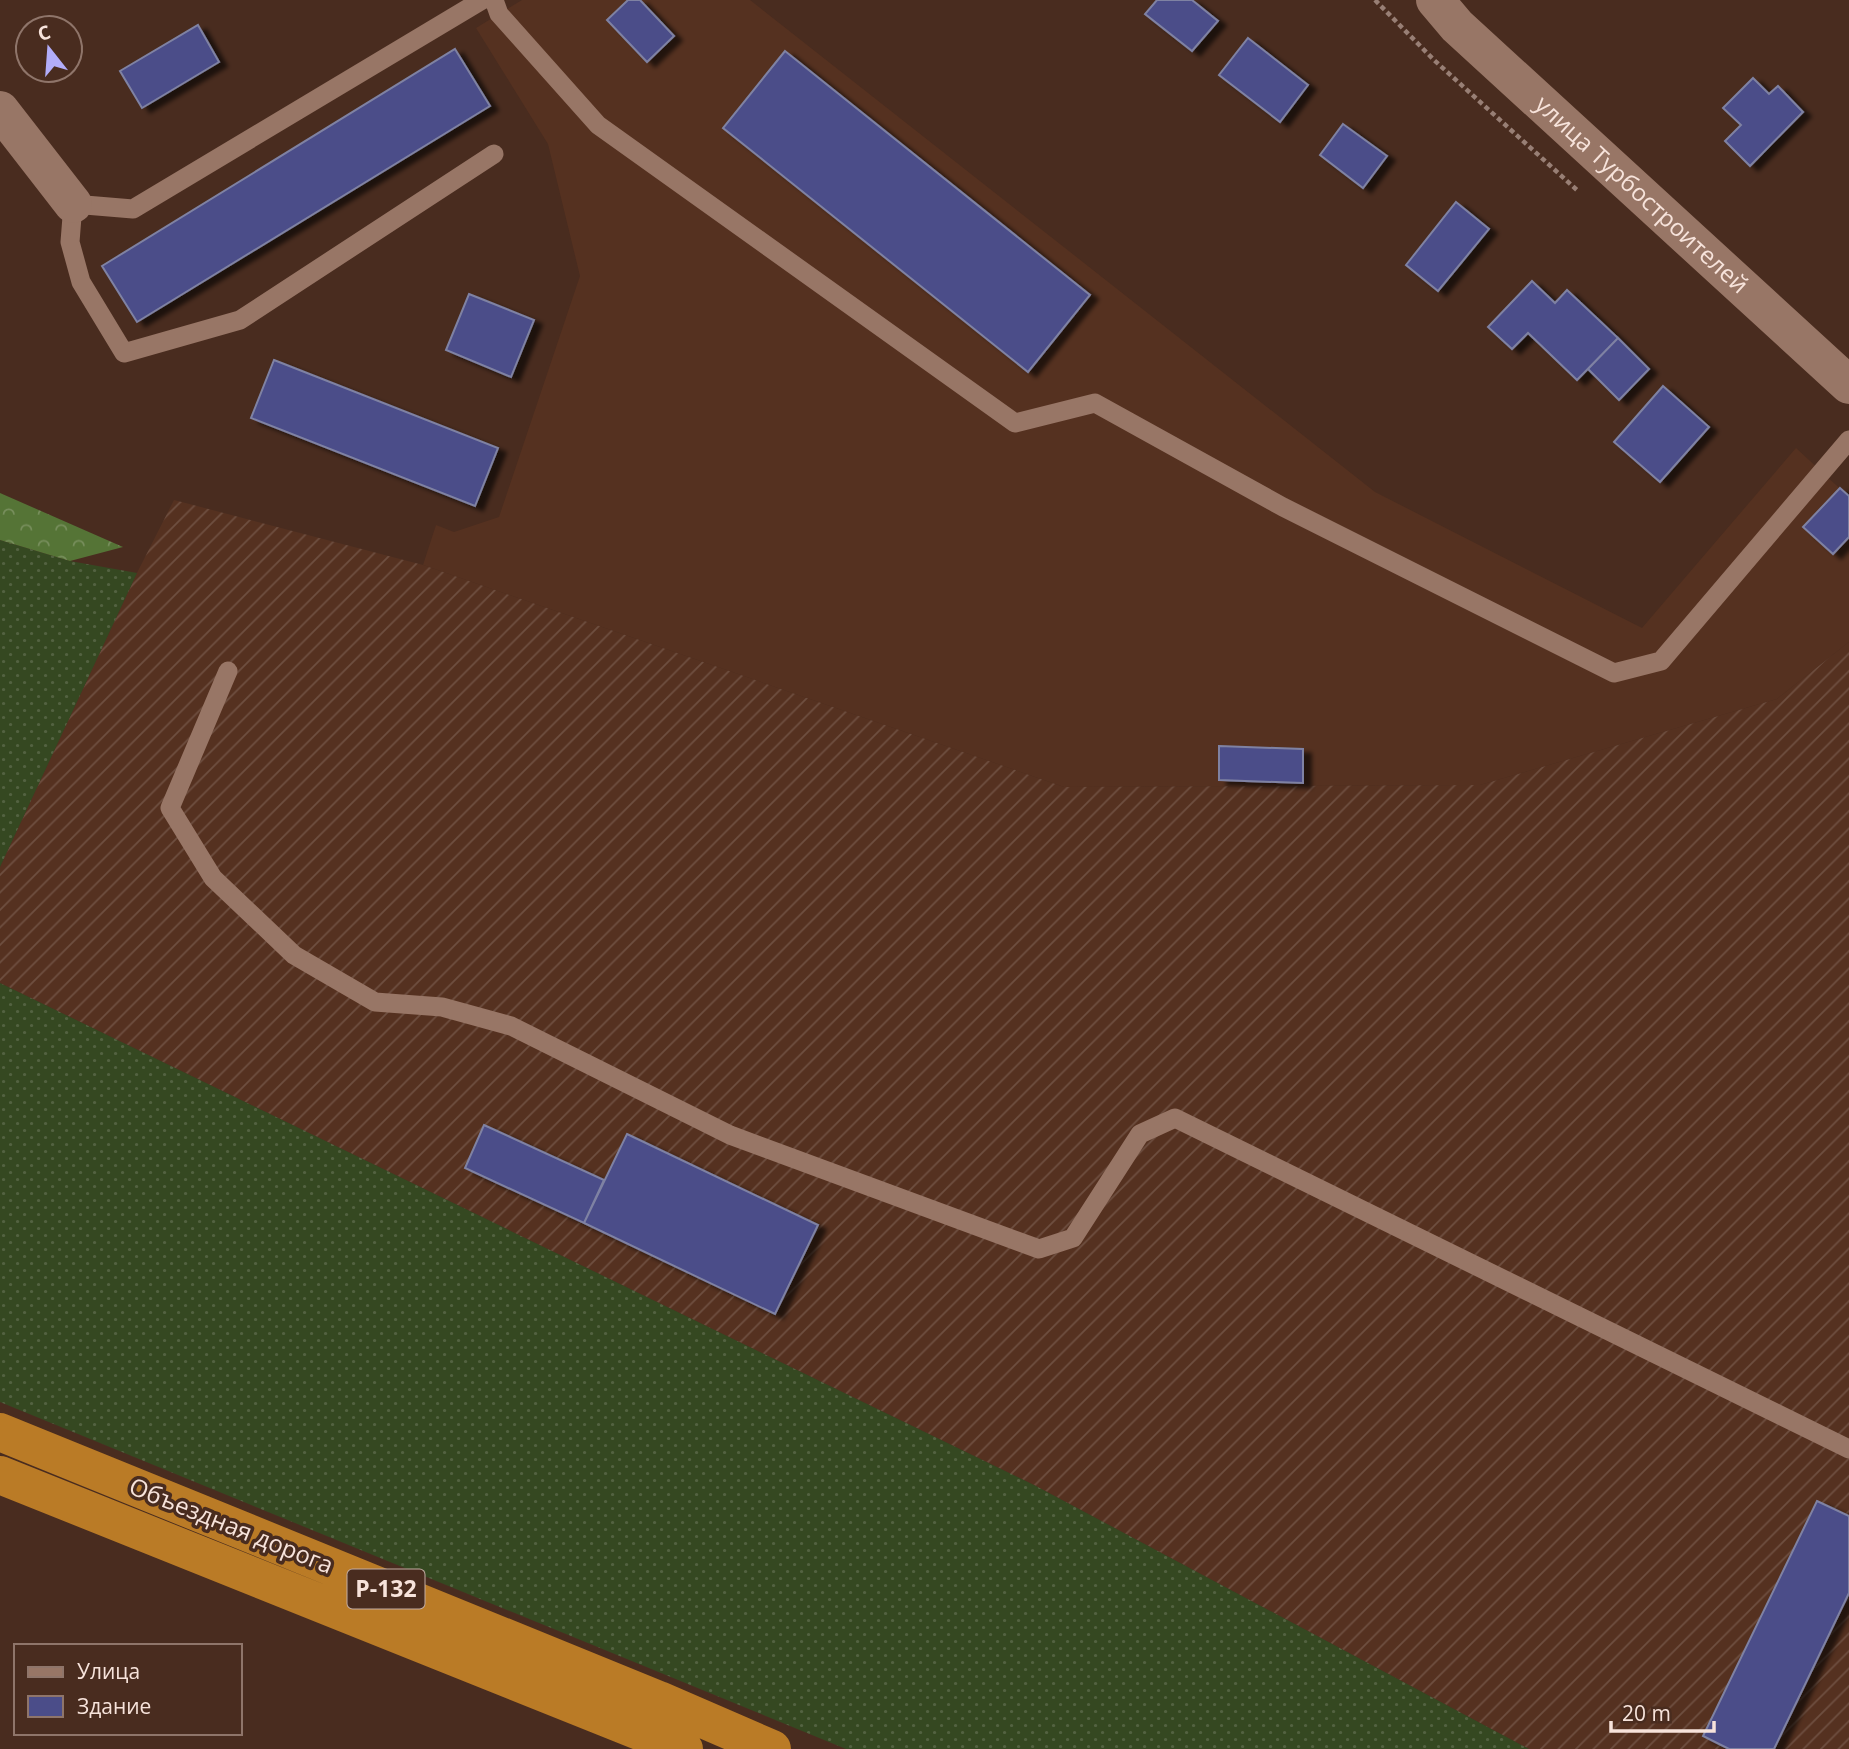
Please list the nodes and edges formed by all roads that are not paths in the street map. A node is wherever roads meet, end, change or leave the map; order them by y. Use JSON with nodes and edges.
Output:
{"nodes":[{"id":1,"x":482,"y":0,"type":"edge"},
{"id":2,"x":494,"y":0,"type":"edge"},
{"id":3,"x":1435,"y":0,"type":"edge"},
{"id":4,"x":0,"y":110,"type":"edge"},
{"id":5,"x":494,"y":153,"type":"dead end"},
{"id":6,"x":73,"y":204,"type":"junction"},
{"id":7,"x":1849,"y":385,"type":"edge"},
{"id":8,"x":1849,"y":440,"type":"edge"},
{"id":9,"x":228,"y":671,"type":"dead end"},
{"id":10,"x":0,"y":1432,"type":"edge"},
{"id":11,"x":1849,"y":1449,"type":"edge"},
{"id":12,"x":0,"y":1475,"type":"edge"},
{"id":13,"x":684,"y":1749,"type":"edge"},
{"id":14,"x":772,"y":1749,"type":"edge"}],
"edges":[{"from":1,"to":6,"type":"lane"},
{"from":2,"to":8,"type":"lane"},
{"from":3,"to":7,"type":"street","name":"улица Турбостроителей"},
{"from":4,"to":6,"type":"street"},
{"from":5,"to":6,"type":"lane"},
{"from":9,"to":11,"type":"lane"},
{"from":10,"to":14,"type":"highway","name":"Объездная дорога","number":"Р-132"},
{"from":12,"to":13,"type":"highway","name":"Объездная дорога","number":"Р-132"}]}
